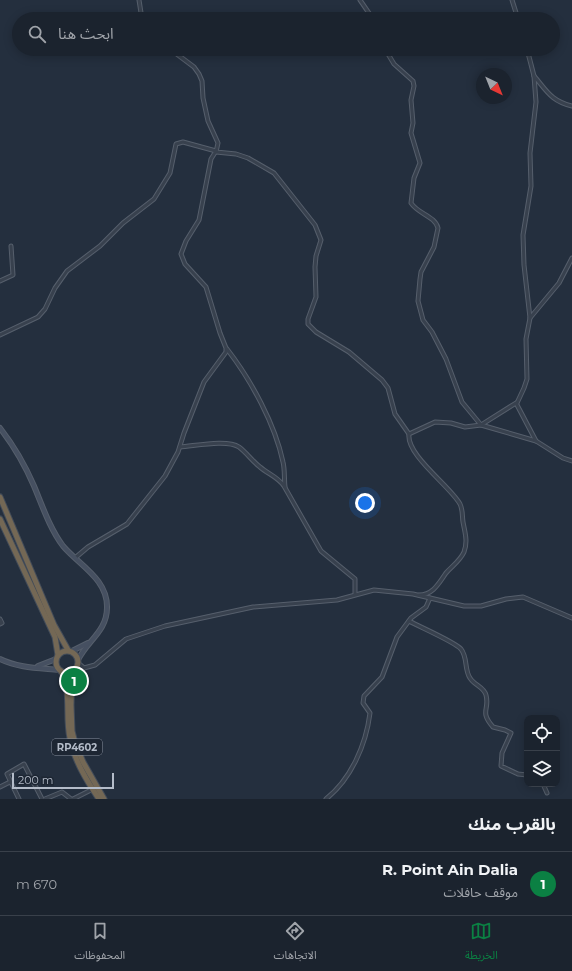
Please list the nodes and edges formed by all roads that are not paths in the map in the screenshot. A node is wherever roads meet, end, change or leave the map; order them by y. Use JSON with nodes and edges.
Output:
{"nodes":[{"id":1,"x":139,"y":0,"type":"edge"},
{"id":2,"x":360,"y":0,"type":"edge"},
{"id":3,"x":512,"y":0,"type":"edge"},
{"id":4,"x":141,"y":12,"type":"edge"},
{"id":5,"x":368,"y":12,"type":"edge"},
{"id":6,"x":516,"y":12,"type":"edge"},
{"id":7,"x":179,"y":56,"type":"edge"},
{"id":8,"x":389,"y":56,"type":"edge"},
{"id":9,"x":529,"y":56,"type":"edge"},
{"id":10,"x":534,"y":76,"type":"junction"},
{"id":11,"x":572,"y":106,"type":"edge"},
{"id":12,"x":216,"y":151,"type":"junction"},
{"id":13,"x":10,"y":246,"type":"dead end"},
{"id":14,"x":572,"y":258,"type":"edge"},
{"id":15,"x":0,"y":281,"type":"edge"},
{"id":16,"x":530,"y":318,"type":"junction"},
{"id":17,"x":0,"y":335,"type":"edge"},
{"id":18,"x":226,"y":350,"type":"junction"},
{"id":19,"x":517,"y":403,"type":"junction"},
{"id":20,"x":481,"y":425,"type":"junction"},
{"id":21,"x":0,"y":428,"type":"edge"},
{"id":22,"x":409,"y":434,"type":"junction"},
{"id":23,"x":536,"y":441,"type":"junction"},
{"id":24,"x":180,"y":447,"type":"junction"},
{"id":25,"x":572,"y":461,"type":"edge"},
{"id":26,"x":285,"y":489,"type":"junction"},
{"id":27,"x":0,"y":497,"type":"edge"},
{"id":28,"x":0,"y":519,"type":"edge"},
{"id":29,"x":75,"y":558,"type":"junction"},
{"id":30,"x":355,"y":594,"type":"junction"},
{"id":31,"x":413,"y":594,"type":"junction"},
{"id":32,"x":430,"y":598,"type":"junction"},
{"id":33,"x":572,"y":618,"type":"edge"},
{"id":34,"x":0,"y":619,"type":"edge"},
{"id":35,"x":409,"y":621,"type":"junction"},
{"id":36,"x":0,"y":624,"type":"edge"},
{"id":37,"x":92,"y":640,"type":"junction"},
{"id":38,"x":70,"y":651,"type":"junction"},
{"id":39,"x":57,"y":657,"type":"junction"},
{"id":40,"x":0,"y":659,"type":"edge"},
{"id":41,"x":78,"y":661,"type":"junction"},
{"id":42,"x":36,"y":667,"type":"junction"},
{"id":43,"x":84,"y":668,"type":"junction"},
{"id":44,"x":60,"y":671,"type":"junction"},
{"id":45,"x":74,"y":671,"type":"junction"},
{"id":46,"x":524,"y":775,"type":"edge"},
{"id":47,"x":10,"y":782,"type":"junction"},
{"id":48,"x":0,"y":787,"type":"edge"},
{"id":49,"x":545,"y":787,"type":"edge"},
{"id":50,"x":93,"y":789,"type":"junction"},
{"id":51,"x":547,"y":793,"type":"dead end"},
{"id":52,"x":19,"y":799,"type":"edge"},
{"id":53,"x":44,"y":799,"type":"edge"},
{"id":54,"x":72,"y":799,"type":"edge"},
{"id":55,"x":99,"y":799,"type":"edge"},
{"id":56,"x":104,"y":799,"type":"edge"},
{"id":57,"x":326,"y":799,"type":"edge"}],
"edges":[{"from":1,"to":4,"type":"street"},
{"from":2,"to":5,"type":"street"},
{"from":3,"to":6,"type":"street"},
{"from":7,"to":12,"type":"street"},
{"from":8,"to":20,"type":"street"},
{"from":9,"to":10,"type":"street"},
{"from":10,"to":11,"type":"street"},
{"from":10,"to":16,"type":"street"},
{"from":12,"to":17,"type":"street"},
{"from":12,"to":18,"type":"street"},
{"from":12,"to":22,"type":"street"},
{"from":13,"to":15,"type":"street"},
{"from":14,"to":16,"type":"street"},
{"from":16,"to":19,"type":"street"},
{"from":18,"to":24,"type":"street"},
{"from":18,"to":26,"type":"street"},
{"from":19,"to":20,"type":"street"},
{"from":19,"to":23,"type":"street"},
{"from":20,"to":22,"type":"street"},
{"from":20,"to":23,"type":"street"},
{"from":21,"to":29,"type":"street","number":"RP4602"},
{"from":22,"to":31,"type":"street"},
{"from":23,"to":25,"type":"street"},
{"from":24,"to":26,"type":"street"},
{"from":24,"to":29,"type":"street"},
{"from":26,"to":30,"type":"street"},
{"from":27,"to":38,"type":"highway"},
{"from":28,"to":39,"type":"highway"},
{"from":29,"to":37,"type":"street","number":"RP4602"},
{"from":30,"to":31,"type":"street"},
{"from":30,"to":43,"type":"street"},
{"from":31,"to":32,"type":"street"},
{"from":32,"to":33,"type":"street"},
{"from":32,"to":35,"type":"street"},
{"from":34,"to":36,"type":"street"},
{"from":35,"to":46,"type":"street"},
{"from":35,"to":57,"type":"street"},
{"from":37,"to":38,"type":"street","number":"RP4602"},
{"from":37,"to":41,"type":"street","number":"RP4602"},
{"from":38,"to":39,"type":"highway","number":"RP4602"},
{"from":38,"to":41,"type":"highway"},
{"from":39,"to":42,"type":"street"},
{"from":39,"to":44,"type":"highway","number":"RP4602"},
{"from":40,"to":42,"type":"street"},
{"from":41,"to":43,"type":"street"},
{"from":41,"to":45,"type":"highway","number":"RP4602"},
{"from":42,"to":44,"type":"street"},
{"from":43,"to":45,"type":"street"},
{"from":44,"to":45,"type":"highway"},
{"from":44,"to":50,"type":"highway","number":"RP4602"},
{"from":45,"to":56,"type":"highway","number":"RP4602"},
{"from":47,"to":48,"type":"street"},
{"from":47,"to":52,"type":"street"},
{"from":47,"to":53,"type":"street"},
{"from":49,"to":51,"type":"street"},
{"from":50,"to":54,"type":"street"},
{"from":50,"to":55,"type":"highway","number":"RP4602"},
{"from":53,"to":54,"type":"street"}]}
